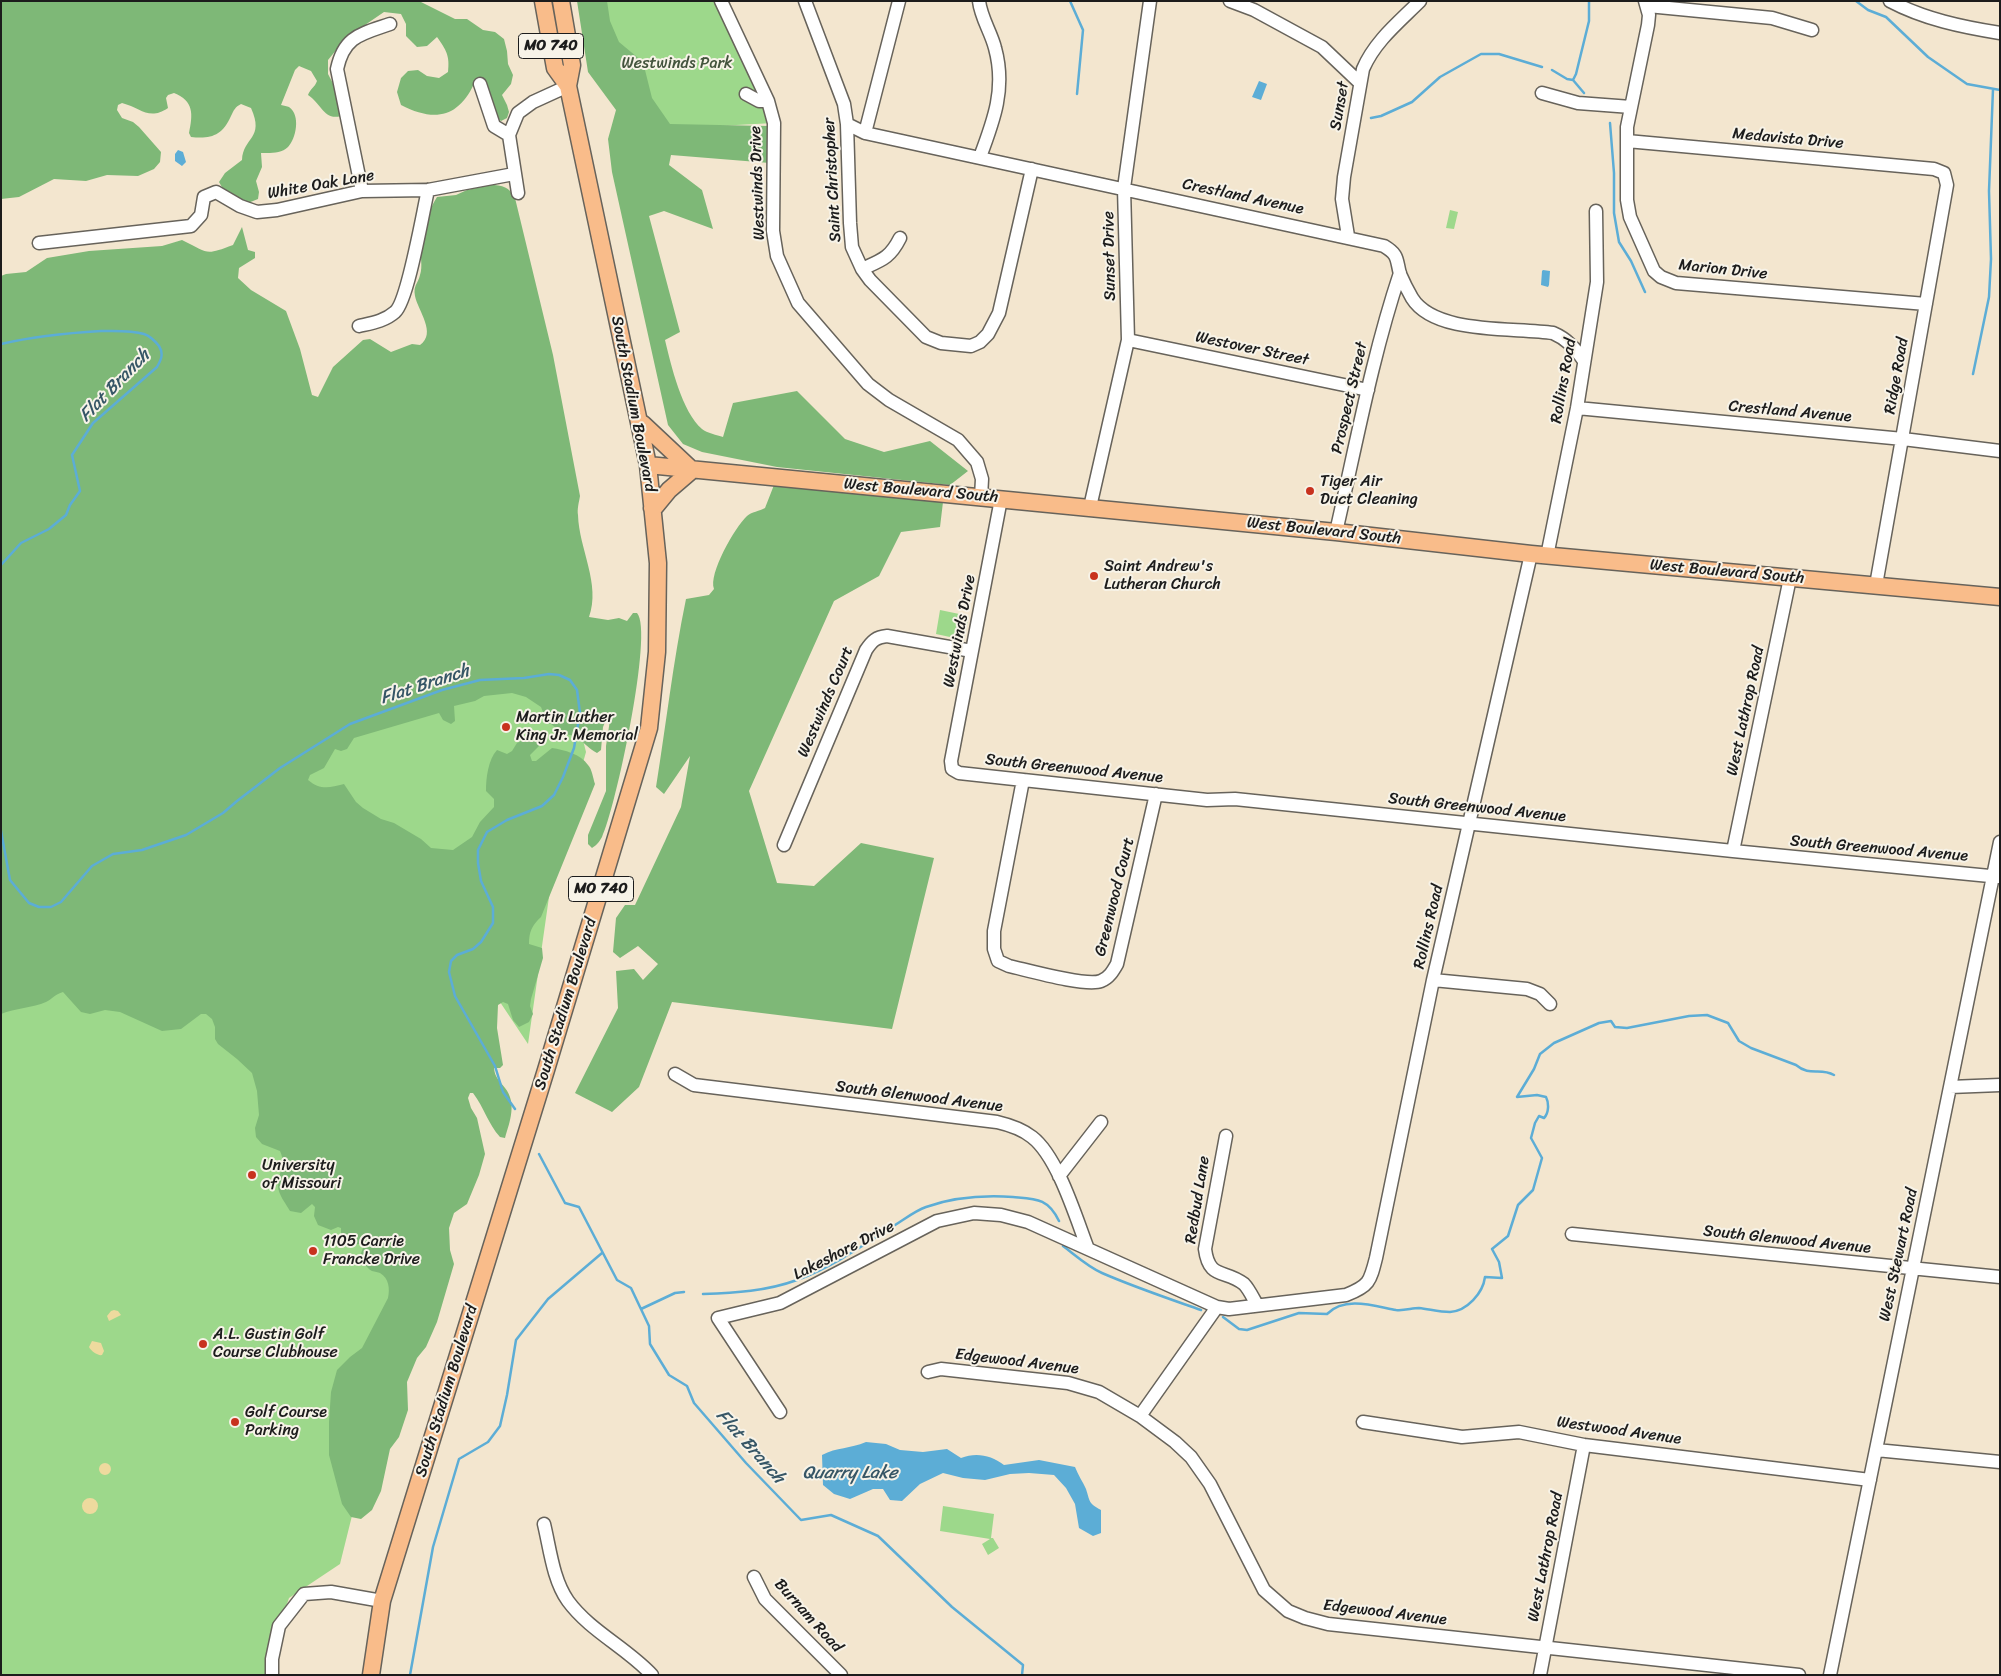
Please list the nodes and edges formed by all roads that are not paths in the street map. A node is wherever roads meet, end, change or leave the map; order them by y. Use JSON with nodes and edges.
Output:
{"nodes":[{"id":1,"x":543,"y":1,"type":"edge"},
{"id":2,"x":561,"y":1,"type":"edge"},
{"id":3,"x":805,"y":1,"type":"edge"},
{"id":4,"x":899,"y":1,"type":"edge"},
{"id":5,"x":979,"y":1,"type":"edge"},
{"id":6,"x":1150,"y":1,"type":"edge"},
{"id":7,"x":1230,"y":1,"type":"edge"},
{"id":8,"x":1420,"y":1,"type":"edge"},
{"id":9,"x":1890,"y":1,"type":"edge"},
{"id":10,"x":723,"y":2,"type":"edge"},
{"id":11,"x":1646,"y":4,"type":"edge"},
{"id":12,"x":390,"y":24,"type":"dead end"},
{"id":13,"x":1812,"y":30,"type":"dead end"},
{"id":14,"x":2000,"y":32,"type":"edge"},
{"id":15,"x":1360,"y":83,"type":"junction"},
{"id":16,"x":480,"y":84,"type":"dead end"},
{"id":17,"x":568,"y":86,"type":"junction"},
{"id":18,"x":1542,"y":93,"type":"dead end"},
{"id":19,"x":746,"y":94,"type":"dead end"},
{"id":20,"x":768,"y":101,"type":"junction"},
{"id":21,"x":1631,"y":107,"type":"junction"},
{"id":22,"x":848,"y":124,"type":"junction"},
{"id":23,"x":865,"y":133,"type":"junction"},
{"id":24,"x":509,"y":136,"type":"junction"},
{"id":25,"x":1627,"y":141,"type":"junction"},
{"id":26,"x":980,"y":157,"type":"junction"},
{"id":27,"x":1032,"y":169,"type":"junction"},
{"id":28,"x":1944,"y":173,"type":"joint"},
{"id":29,"x":514,"y":174,"type":"junction"},
{"id":30,"x":1124,"y":188,"type":"junction"},
{"id":31,"x":428,"y":190,"type":"junction"},
{"id":32,"x":362,"y":191,"type":"junction"},
{"id":33,"x":518,"y":193,"type":"dead end"},
{"id":34,"x":1596,"y":211,"type":"dead end"},
{"id":35,"x":1348,"y":236,"type":"junction"},
{"id":36,"x":900,"y":238,"type":"dead end"},
{"id":37,"x":39,"y":243,"type":"dead end"},
{"id":38,"x":862,"y":269,"type":"junction"},
{"id":39,"x":1400,"y":272,"type":"junction"},
{"id":40,"x":1926,"y":304,"type":"junction"},
{"id":41,"x":359,"y":326,"type":"dead end"},
{"id":42,"x":1128,"y":340,"type":"junction"},
{"id":43,"x":1584,"y":361,"type":"junction"},
{"id":44,"x":1368,"y":390,"type":"junction"},
{"id":45,"x":1577,"y":408,"type":"junction"},
{"id":46,"x":639,"y":423,"type":"junction"},
{"id":47,"x":1903,"y":439,"type":"junction"},
{"id":48,"x":2000,"y":451,"type":"edge"},
{"id":49,"x":648,"y":465,"type":"junction"},
{"id":50,"x":691,"y":469,"type":"junction"},
{"id":51,"x":981,"y":497,"type":"junction"},
{"id":52,"x":1001,"y":499,"type":"junction"},
{"id":53,"x":1090,"y":507,"type":"junction"},
{"id":54,"x":652,"y":508,"type":"junction"},
{"id":55,"x":1336,"y":532,"type":"junction"},
{"id":56,"x":1539,"y":555,"type":"junction"},
{"id":57,"x":1790,"y":578,"type":"junction"},
{"id":58,"x":1876,"y":586,"type":"junction"},
{"id":59,"x":2000,"y":597,"type":"edge"},
{"id":60,"x":972,"y":651,"type":"junction"},
{"id":61,"x":952,"y":769,"type":"joint"},
{"id":62,"x":1024,"y":780,"type":"junction"},
{"id":63,"x":1156,"y":794,"type":"junction"},
{"id":64,"x":1469,"y":824,"type":"junction"},
{"id":65,"x":2000,"y":842,"type":"edge"},
{"id":66,"x":784,"y":845,"type":"dead end"},
{"id":67,"x":1733,"y":851,"type":"junction"},
{"id":68,"x":1996,"y":876,"type":"edge"},
{"id":69,"x":1433,"y":980,"type":"junction"},
{"id":70,"x":1550,"y":1004,"type":"dead end"},
{"id":71,"x":675,"y":1074,"type":"dead end"},
{"id":72,"x":2000,"y":1085,"type":"edge"},
{"id":73,"x":1950,"y":1087,"type":"junction"},
{"id":74,"x":1101,"y":1122,"type":"dead end"},
{"id":75,"x":1226,"y":1136,"type":"dead end"},
{"id":76,"x":1058,"y":1176,"type":"junction"},
{"id":77,"x":1572,"y":1234,"type":"dead end"},
{"id":78,"x":1088,"y":1249,"type":"junction"},
{"id":79,"x":1913,"y":1268,"type":"junction"},
{"id":80,"x":2000,"y":1277,"type":"edge"},
{"id":81,"x":1257,"y":1305,"type":"junction"},
{"id":82,"x":1217,"y":1307,"type":"junction"},
{"id":83,"x":928,"y":1372,"type":"dead end"},
{"id":84,"x":780,"y":1412,"type":"dead end"},
{"id":85,"x":1140,"y":1416,"type":"junction"},
{"id":86,"x":1363,"y":1422,"type":"dead end"},
{"id":87,"x":1584,"y":1445,"type":"junction"},
{"id":88,"x":1876,"y":1450,"type":"junction"},
{"id":89,"x":2000,"y":1462,"type":"edge"},
{"id":90,"x":1870,"y":1480,"type":"junction"},
{"id":91,"x":544,"y":1524,"type":"dead end"},
{"id":92,"x":754,"y":1578,"type":"dead end"},
{"id":93,"x":382,"y":1601,"type":"junction"},
{"id":94,"x":1546,"y":1648,"type":"junction"},
{"id":95,"x":272,"y":1675,"type":"edge"},
{"id":96,"x":371,"y":1675,"type":"edge"},
{"id":97,"x":652,"y":1675,"type":"edge"},
{"id":98,"x":841,"y":1675,"type":"edge"},
{"id":99,"x":1540,"y":1675,"type":"edge"},
{"id":100,"x":1799,"y":1675,"type":"edge"},
{"id":101,"x":1830,"y":1675,"type":"edge"}],
"edges":[{"from":1,"to":17,"type":"main road","name":"South Stadium Boulevard","number":"MO 740"},
{"from":2,"to":17,"type":"main road","number":"MO 740"},
{"from":3,"to":22,"type":"street","name":"Saint Christopher"},
{"from":4,"to":23,"type":"street"},
{"from":5,"to":26,"type":"street"},
{"from":6,"to":30,"type":"street","name":"Sunset Drive"},
{"from":7,"to":15,"type":"street"},
{"from":8,"to":15,"type":"street","name":"Sunset"},
{"from":9,"to":14,"type":"street"},
{"from":10,"to":20,"type":"street","name":"Westwinds Drive"},
{"from":11,"to":13,"type":"street"},
{"from":11,"to":21,"type":"street"},
{"from":12,"to":32,"type":"street"},
{"from":15,"to":35,"type":"street","name":"Sunset"},
{"from":16,"to":24,"type":"street"},
{"from":17,"to":24,"type":"street"},
{"from":17,"to":46,"type":"main road","name":"South Stadium Boulevard","number":"MO 740"},
{"from":18,"to":21,"type":"street"},
{"from":19,"to":20,"type":"street"},
{"from":20,"to":51,"type":"street","name":"Westwinds Drive"},
{"from":21,"to":25,"type":"street"},
{"from":22,"to":23,"type":"street","name":"Crestland Avenue"},
{"from":22,"to":38,"type":"street","name":"Saint Christopher"},
{"from":23,"to":26,"type":"street","name":"Crestland Avenue"},
{"from":24,"to":29,"type":"street"},
{"from":25,"to":28,"type":"street","name":"Medavista Drive"},
{"from":25,"to":40,"type":"street","name":"Marion Drive"},
{"from":26,"to":27,"type":"street","name":"Crestland Avenue"},
{"from":27,"to":30,"type":"street","name":"Crestland Avenue"},
{"from":27,"to":38,"type":"street","name":"Saint Christopher"},
{"from":28,"to":40,"type":"street","name":"Ridge Road"},
{"from":29,"to":31,"type":"street","name":"White Oak Lane"},
{"from":29,"to":33,"type":"street"},
{"from":30,"to":35,"type":"street","name":"Crestland Avenue"},
{"from":30,"to":42,"type":"street","name":"Sunset Drive"},
{"from":31,"to":32,"type":"street","name":"White Oak Lane"},
{"from":31,"to":41,"type":"street"},
{"from":32,"to":37,"type":"street","name":"White Oak Lane"},
{"from":34,"to":43,"type":"street","name":"Rollins Road"},
{"from":35,"to":39,"type":"street","name":"Crestland Avenue"},
{"from":36,"to":38,"type":"street"},
{"from":39,"to":43,"type":"street","name":"Crestland Avenue"},
{"from":39,"to":44,"type":"street","name":"Prospect Street"},
{"from":40,"to":47,"type":"street","name":"Ridge Road"},
{"from":42,"to":44,"type":"street","name":"Westover Street"},
{"from":42,"to":53,"type":"street","name":"Sunset Drive"},
{"from":43,"to":45,"type":"street","name":"Rollins Road"},
{"from":44,"to":55,"type":"street","name":"Prospect Street"},
{"from":45,"to":47,"type":"street","name":"Crestland Avenue"},
{"from":45,"to":56,"type":"street","name":"Rollins Road"},
{"from":46,"to":49,"type":"main road","name":"South Stadium Boulevard","number":"MO 740"},
{"from":46,"to":50,"type":"main road"},
{"from":47,"to":48,"type":"street","name":"Crestland Avenue"},
{"from":47,"to":58,"type":"street","name":"Ridge Road"},
{"from":49,"to":50,"type":"main road","name":"West Boulevard South"},
{"from":49,"to":54,"type":"main road","name":"South Stadium Boulevard","number":"MO 740"},
{"from":50,"to":51,"type":"main road","name":"West Boulevard South"},
{"from":50,"to":54,"type":"main road"},
{"from":51,"to":52,"type":"main road","name":"West Boulevard South"},
{"from":52,"to":53,"type":"main road","name":"West Boulevard South"},
{"from":52,"to":60,"type":"street","name":"Westwinds Drive"},
{"from":53,"to":55,"type":"main road","name":"West Boulevard South"},
{"from":54,"to":93,"type":"main road","name":"South Stadium Boulevard","number":"MO 740"},
{"from":55,"to":56,"type":"main road","name":"West Boulevard South"},
{"from":56,"to":57,"type":"main road","name":"West Boulevard South"},
{"from":56,"to":64,"type":"street","name":"Rollins Road"},
{"from":57,"to":58,"type":"main road","name":"West Boulevard South"},
{"from":57,"to":67,"type":"street","name":"West Lathrop Road"},
{"from":58,"to":59,"type":"main road","name":"West Boulevard South"},
{"from":60,"to":61,"type":"street","name":"Westwinds Drive"},
{"from":60,"to":66,"type":"street","name":"Westwinds Court"},
{"from":61,"to":62,"type":"street","name":"South Greenwood Avenue"},
{"from":62,"to":63,"type":"street","name":"South Greenwood Avenue"},
{"from":62,"to":63,"type":"street","name":"Greenwood Court"},
{"from":63,"to":64,"type":"street","name":"South Greenwood Avenue"},
{"from":64,"to":67,"type":"street","name":"South Greenwood Avenue"},
{"from":64,"to":69,"type":"street","name":"Rollins Road"},
{"from":65,"to":68,"type":"street","name":"West Stewart Road"},
{"from":67,"to":68,"type":"street","name":"South Greenwood Avenue"},
{"from":68,"to":73,"type":"street","name":"West Stewart Road"},
{"from":69,"to":70,"type":"street"},
{"from":69,"to":81,"type":"street","name":"Rollins Road"},
{"from":71,"to":76,"type":"street","name":"South Glenwood Avenue"},
{"from":72,"to":73,"type":"street"},
{"from":73,"to":79,"type":"street","name":"West Stewart Road"},
{"from":74,"to":76,"type":"street"},
{"from":75,"to":81,"type":"street","name":"Redbud Lane"},
{"from":76,"to":78,"type":"street","name":"South Glenwood Avenue"},
{"from":77,"to":79,"type":"street","name":"South Glenwood Avenue"},
{"from":78,"to":82,"type":"street"},
{"from":78,"to":84,"type":"street","name":"Lakeshore Drive"},
{"from":79,"to":80,"type":"street","name":"South Glenwood Avenue"},
{"from":79,"to":88,"type":"street","name":"West Stewart Road"},
{"from":81,"to":82,"type":"street"},
{"from":82,"to":85,"type":"street"},
{"from":83,"to":85,"type":"street","name":"Edgewood Avenue"},
{"from":85,"to":94,"type":"street","name":"Edgewood Avenue"},
{"from":86,"to":87,"type":"street","name":"Westwood Avenue"},
{"from":87,"to":90,"type":"street","name":"Westwood Avenue"},
{"from":87,"to":94,"type":"street","name":"West Lathrop Road"},
{"from":88,"to":89,"type":"street"},
{"from":88,"to":90,"type":"street","name":"West Stewart Road"},
{"from":90,"to":101,"type":"street","name":"West Stewart Road"},
{"from":91,"to":97,"type":"street"},
{"from":92,"to":98,"type":"street","name":"Burnam Road"},
{"from":93,"to":95,"type":"street"},
{"from":93,"to":96,"type":"main road","name":"South Stadium Boulevard","number":"MO 740"},
{"from":94,"to":99,"type":"street","name":"West Lathrop Road"},
{"from":94,"to":100,"type":"street","name":"Edgewood Avenue"}]}
